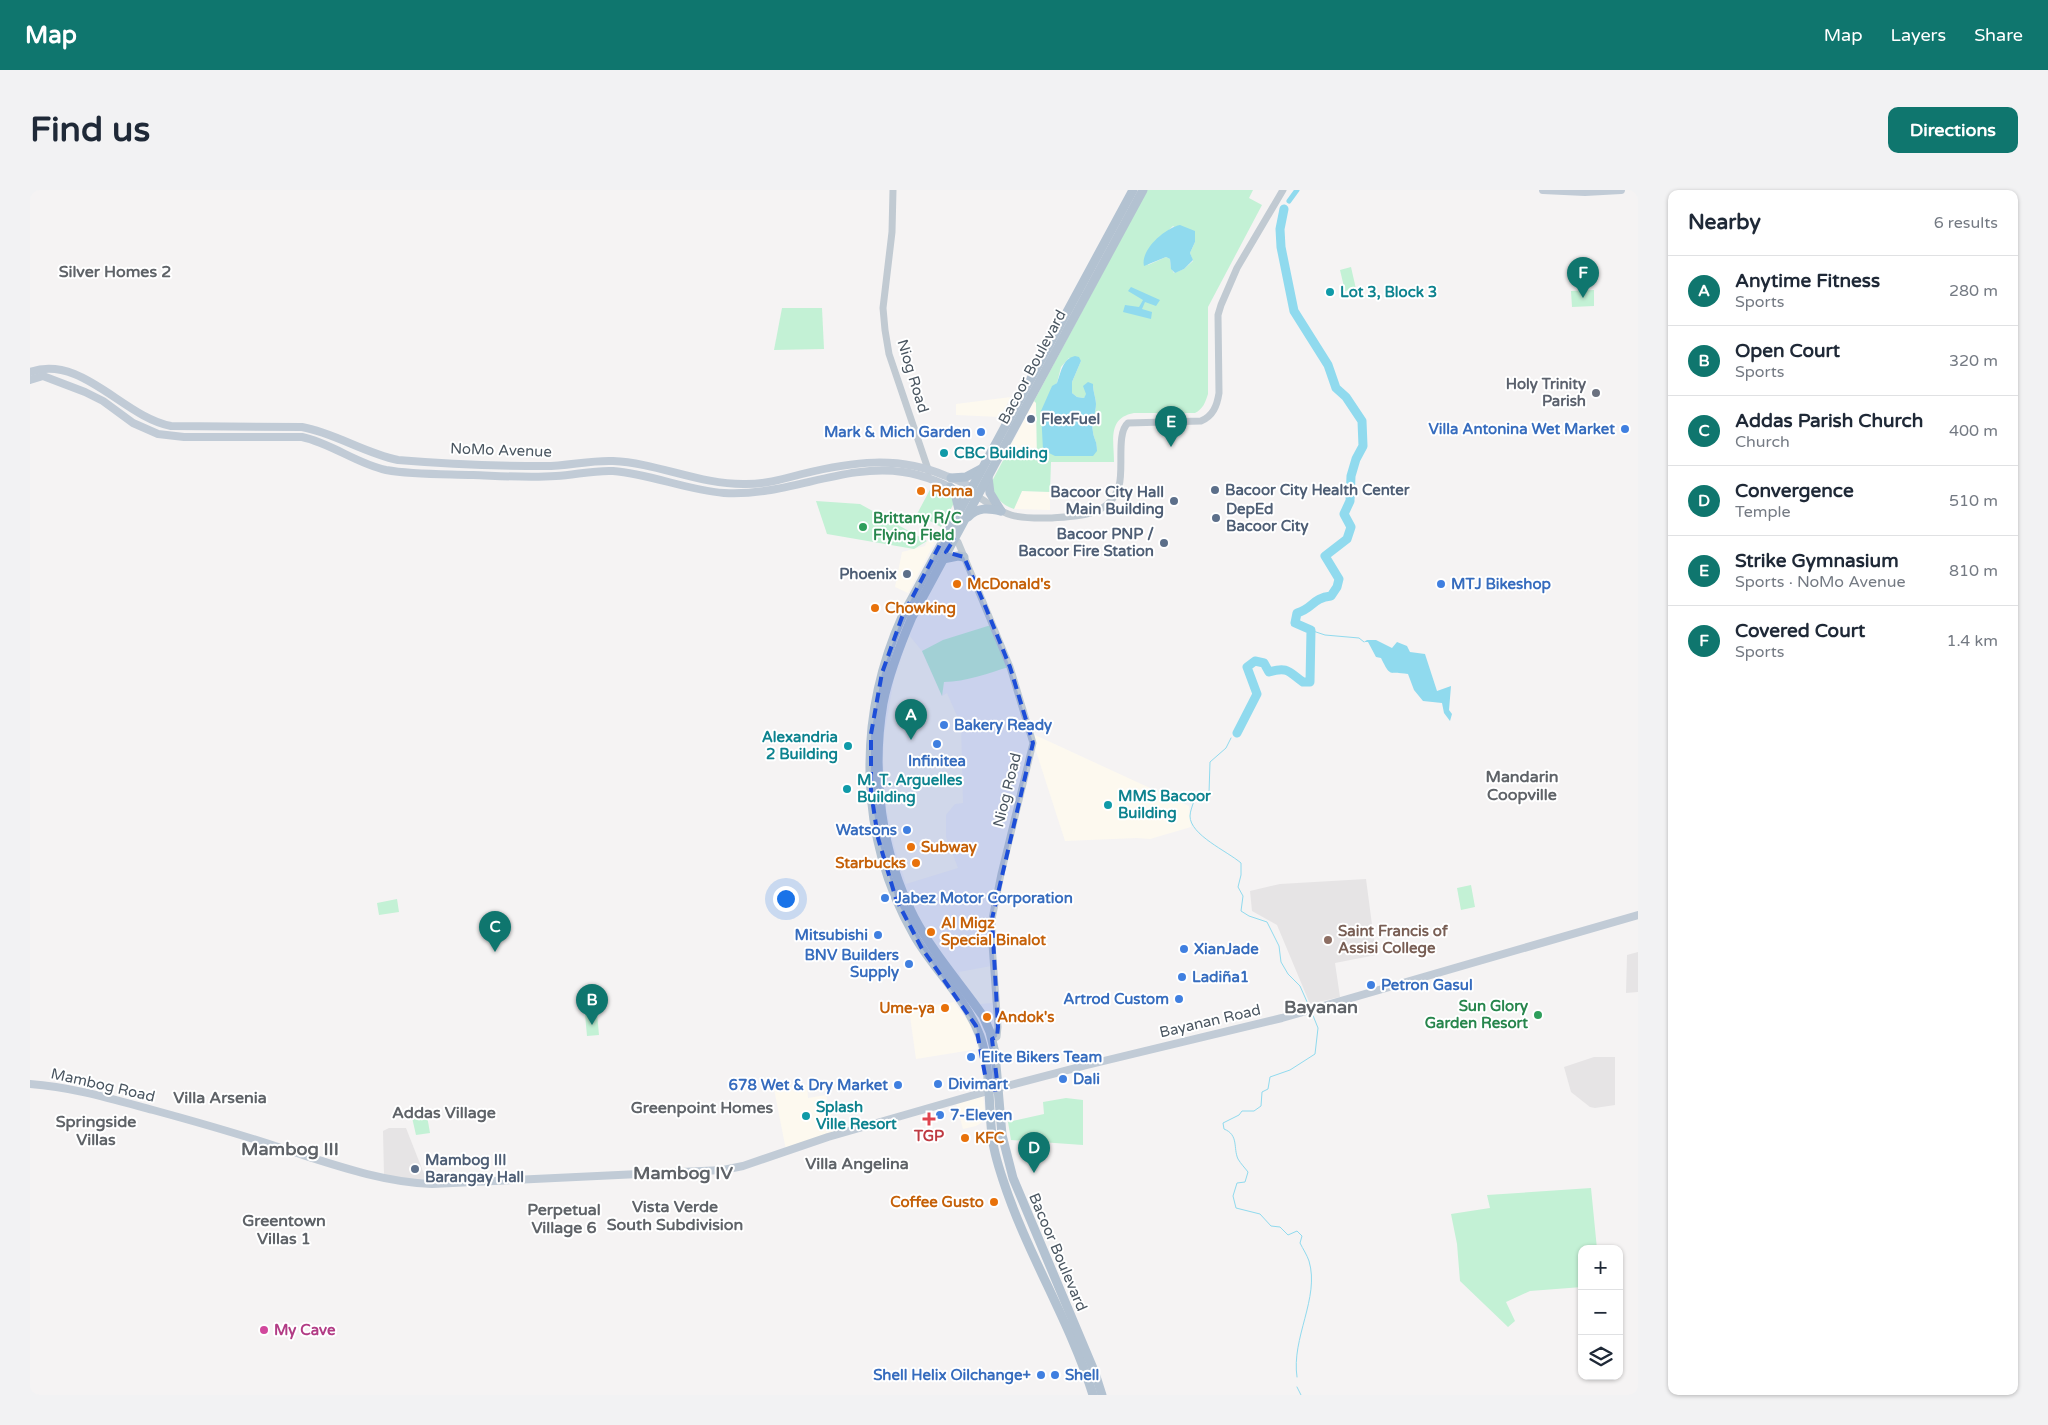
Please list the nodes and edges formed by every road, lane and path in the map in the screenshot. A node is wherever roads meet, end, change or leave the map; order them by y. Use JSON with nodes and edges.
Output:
{"nodes":[{"id":1,"x":893,"y":190,"type":"edge"},
{"id":2,"x":1133,"y":190,"type":"edge"},
{"id":3,"x":1143,"y":190,"type":"edge"},
{"id":4,"x":1283,"y":190,"type":"edge"},
{"id":5,"x":1543,"y":190,"type":"edge"},
{"id":6,"x":1621,"y":190,"type":"edge"},
{"id":7,"x":30,"y":372,"type":"edge"},
{"id":8,"x":30,"y":380,"type":"edge"},
{"id":9,"x":612,"y":461,"type":"junction"},
{"id":10,"x":928,"y":469,"type":"junction"},
{"id":11,"x":981,"y":469,"type":"junction"},
{"id":12,"x":611,"y":471,"type":"junction"},
{"id":13,"x":988,"y":477,"type":"junction"},
{"id":14,"x":931,"y":478,"type":"junction"},
{"id":15,"x":950,"y":483,"type":"junction"},
{"id":16,"x":971,"y":487,"type":"junction"},
{"id":17,"x":966,"y":496,"type":"junction"},
{"id":18,"x":977,"y":496,"type":"junction"},
{"id":19,"x":959,"y":510,"type":"junction"},
{"id":20,"x":1001,"y":511,"type":"junction"},
{"id":21,"x":964,"y":521,"type":"junction"},
{"id":22,"x":950,"y":537,"type":"junction"},
{"id":23,"x":964,"y":557,"type":"junction"},
{"id":24,"x":943,"y":559,"type":"junction"},
{"id":25,"x":884,"y":681,"type":"junction"},
{"id":26,"x":1638,"y":916,"type":"edge"},
{"id":27,"x":955,"y":977,"type":"junction"},
{"id":28,"x":946,"y":983,"type":"junction"},
{"id":29,"x":992,"y":1039,"type":"junction"},
{"id":30,"x":30,"y":1084,"type":"edge"},
{"id":31,"x":998,"y":1089,"type":"junction"},
{"id":32,"x":988,"y":1091,"type":"junction"},
{"id":33,"x":1094,"y":1395,"type":"edge"},
{"id":34,"x":1102,"y":1395,"type":"edge"}],
"edges":[{"from":1,"to":10,"type":"street","name":"Niog Road"},
{"from":2,"to":11,"type":"main road","name":"Bacoor Boulevard"},
{"from":3,"to":13,"type":"main road","name":"Bacoor Boulevard"},
{"from":4,"to":20,"type":"street"},
{"from":5,"to":6,"type":"main road"},
{"from":7,"to":9,"type":"main road","name":"NoMo Avenue"},
{"from":8,"to":12,"type":"main road","name":"NoMo Avenue"},
{"from":9,"to":10,"type":"main road","name":"NoMo Avenue"},
{"from":9,"to":12,"type":"main road"},
{"from":10,"to":14,"type":"street","name":"Niog Road"},
{"from":10,"to":15,"type":"main road","name":"NoMo Avenue"},
{"from":11,"to":15,"type":"main road"},
{"from":11,"to":16,"type":"main road","name":"Bacoor Boulevard"},
{"from":12,"to":14,"type":"main road","name":"NoMo Avenue"},
{"from":13,"to":18,"type":"main road","name":"Bacoor Boulevard"},
{"from":13,"to":20,"type":"main road"},
{"from":14,"to":15,"type":"main road","name":"NoMo Avenue"},
{"from":15,"to":16,"type":"main road","name":"NoMo Avenue"},
{"from":15,"to":17,"type":"main road","name":"NoMo Avenue"},
{"from":15,"to":19,"type":"main road"},
{"from":16,"to":17,"type":"main road","name":"Bacoor Boulevard"},
{"from":16,"to":18,"type":"main road"},
{"from":17,"to":18,"type":"main road","name":"NoMo Avenue"},
{"from":17,"to":19,"type":"main road","name":"Bacoor Boulevard"},
{"from":18,"to":20,"type":"street"},
{"from":18,"to":21,"type":"main road","name":"Bacoor Boulevard"},
{"from":19,"to":22,"type":"main road","name":"Bacoor Boulevard"},
{"from":20,"to":21,"type":"main road"},
{"from":21,"to":22,"type":"main road","name":"Bacoor Boulevard"},
{"from":22,"to":23,"type":"street","name":"Niog Road"},
{"from":22,"to":24,"type":"main road","name":"Bacoor Boulevard"},
{"from":22,"to":25,"type":"main road","name":"Bacoor Boulevard"},
{"from":23,"to":24,"type":"main road"},
{"from":23,"to":29,"type":"street","name":"Niog Road"},
{"from":24,"to":25,"type":"main road","name":"Bacoor Boulevard"},
{"from":25,"to":27,"type":"main road","name":"Bacoor Boulevard"},
{"from":25,"to":28,"type":"main road","name":"Bacoor Boulevard"},
{"from":26,"to":31,"type":"main road","name":"Bayanan Road"},
{"from":27,"to":28,"type":"main road"},
{"from":27,"to":29,"type":"main road","name":"Bacoor Boulevard"},
{"from":28,"to":32,"type":"main road","name":"Bacoor Boulevard"},
{"from":29,"to":31,"type":"main road","name":"Bacoor Boulevard"},
{"from":30,"to":32,"type":"main road","name":"Mambog Road"},
{"from":31,"to":32,"type":"main road","name":"Bayanan Road"},
{"from":31,"to":34,"type":"main road","name":"Bacoor Boulevard"},
{"from":32,"to":33,"type":"main road","name":"Bacoor Boulevard"}]}
